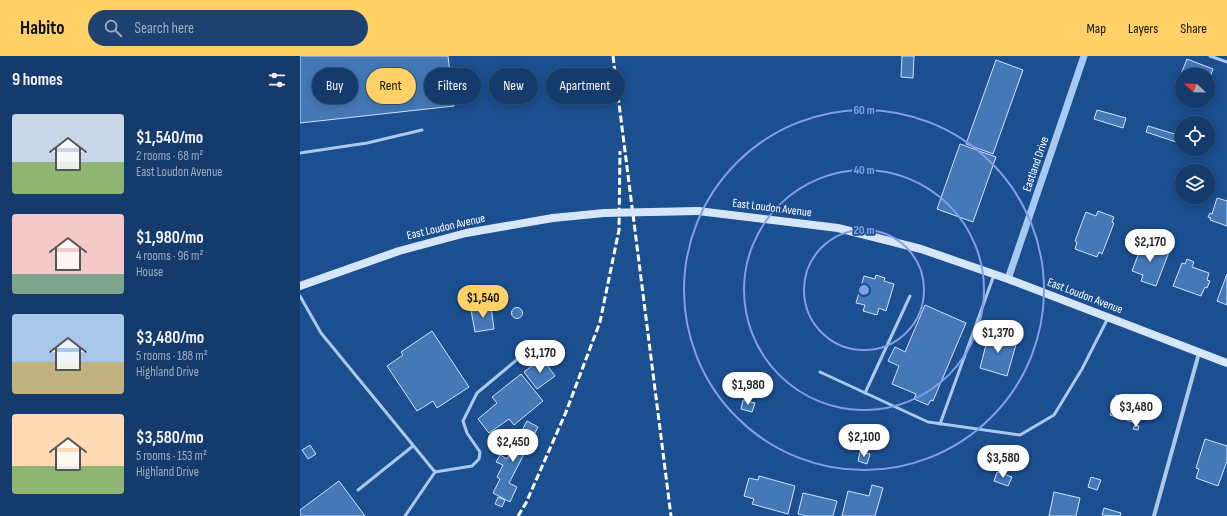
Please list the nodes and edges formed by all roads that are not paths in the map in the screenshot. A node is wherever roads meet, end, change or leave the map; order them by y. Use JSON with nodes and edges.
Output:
{"nodes":[{"id":1,"x":1084,"y":56,"type":"edge"},
{"id":2,"x":1210,"y":56,"type":"edge"},
{"id":3,"x":1227,"y":62,"type":"edge"},
{"id":4,"x":422,"y":130,"type":"dead end"},
{"id":5,"x":300,"y":153,"type":"edge"},
{"id":6,"x":994,"y":274,"type":"junction"},
{"id":7,"x":1008,"y":279,"type":"junction"},
{"id":8,"x":300,"y":286,"type":"edge"},
{"id":9,"x":300,"y":296,"type":"edge"},
{"id":10,"x":910,"y":296,"type":"dead end"},
{"id":11,"x":1108,"y":318,"type":"junction"},
{"id":12,"x":531,"y":348,"type":"dead end"},
{"id":13,"x":1199,"y":352,"type":"junction"},
{"id":14,"x":1227,"y":363,"type":"edge"},
{"id":15,"x":820,"y":372,"type":"dead end"},
{"id":16,"x":865,"y":393,"type":"junction"},
{"id":17,"x":940,"y":424,"type":"junction"},
{"id":18,"x":413,"y":446,"type":"junction"},
{"id":19,"x":435,"y":472,"type":"junction"},
{"id":20,"x":358,"y":490,"type":"dead end"},
{"id":21,"x":405,"y":516,"type":"edge"},
{"id":22,"x":1154,"y":516,"type":"edge"}],
"edges":[{"from":1,"to":7,"type":"street","name":"Eastland Drive"},
{"from":2,"to":3,"type":"lane"},
{"from":4,"to":5,"type":"lane"},
{"from":6,"to":7,"type":"main road","name":"East Loudon Avenue"},
{"from":6,"to":8,"type":"main road","name":"East Loudon Avenue","bridge":true},
{"from":6,"to":17,"type":"lane"},
{"from":7,"to":11,"type":"main road","name":"East Loudon Avenue"},
{"from":9,"to":18,"type":"lane"},
{"from":10,"to":16,"type":"lane"},
{"from":11,"to":13,"type":"main road","name":"East Loudon Avenue"},
{"from":11,"to":17,"type":"lane"},
{"from":12,"to":19,"type":"lane"},
{"from":13,"to":14,"type":"main road","name":"East Loudon Avenue"},
{"from":13,"to":22,"type":"street"},
{"from":15,"to":16,"type":"lane"},
{"from":16,"to":17,"type":"lane"},
{"from":18,"to":19,"type":"lane"},
{"from":18,"to":20,"type":"lane"},
{"from":19,"to":21,"type":"lane"}]}
